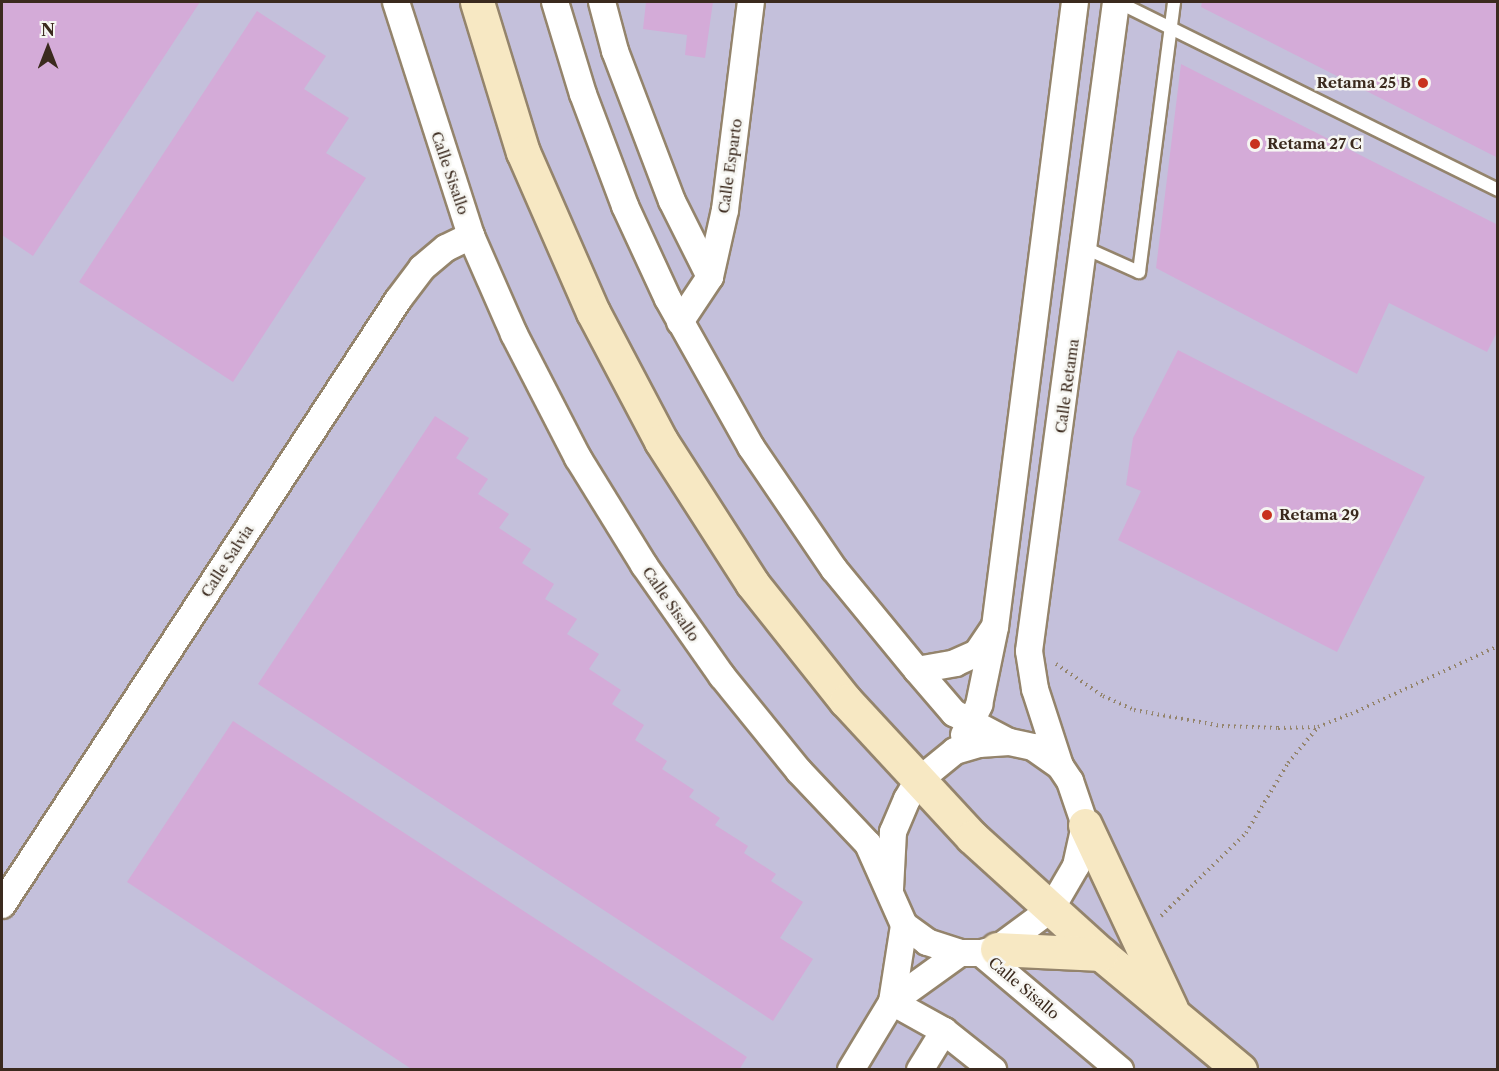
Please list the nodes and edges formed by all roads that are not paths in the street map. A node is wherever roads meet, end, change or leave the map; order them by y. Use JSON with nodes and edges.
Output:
{"nodes":[{"id":1,"x":396,"y":2,"type":"edge"},
{"id":2,"x":477,"y":2,"type":"edge"},
{"id":3,"x":555,"y":2,"type":"edge"},
{"id":4,"x":602,"y":2,"type":"edge"},
{"id":5,"x":751,"y":2,"type":"edge"},
{"id":6,"x":1075,"y":2,"type":"edge"},
{"id":7,"x":1117,"y":2,"type":"edge"},
{"id":8,"x":1173,"y":2,"type":"edge"},
{"id":9,"x":1170,"y":27,"type":"junction"},
{"id":10,"x":1497,"y":190,"type":"edge"},
{"id":11,"x":471,"y":236,"type":"junction"},
{"id":12,"x":1085,"y":248,"type":"junction"},
{"id":13,"x":710,"y":277,"type":"junction"},
{"id":14,"x":680,"y":322,"type":"junction"},
{"id":15,"x":995,"y":627,"type":"junction"},
{"id":16,"x":917,"y":670,"type":"junction"},
{"id":17,"x":970,"y":721,"type":"junction"},
{"id":18,"x":1009,"y":742,"type":"junction"},
{"id":19,"x":955,"y":751,"type":"junction"},
{"id":20,"x":1060,"y":766,"type":"junction"},
{"id":21,"x":917,"y":782,"type":"junction"},
{"id":22,"x":1085,"y":825,"type":"junction"},
{"id":23,"x":891,"y":890,"type":"junction"},
{"id":24,"x":2,"y":905,"type":"edge"},
{"id":25,"x":1051,"y":909,"type":"junction"},
{"id":26,"x":904,"y":925,"type":"junction"},
{"id":27,"x":979,"y":951,"type":"junction"},
{"id":28,"x":1101,"y":954,"type":"junction"},
{"id":29,"x":891,"y":1002,"type":"junction"},
{"id":30,"x":1173,"y":1014,"type":"junction"},
{"id":31,"x":944,"y":1031,"type":"junction"},
{"id":32,"x":851,"y":1070,"type":"edge"},
{"id":33,"x":921,"y":1070,"type":"edge"},
{"id":34,"x":993,"y":1070,"type":"edge"},
{"id":35,"x":1120,"y":1070,"type":"edge"},
{"id":36,"x":1240,"y":1070,"type":"edge"}],
"edges":[{"from":1,"to":11,"type":"street","name":"Calle Sisallo"},
{"from":2,"to":21,"type":"street"},
{"from":3,"to":14,"type":"street"},
{"from":4,"to":13,"type":"street"},
{"from":5,"to":13,"type":"street","name":"Calle Esparto"},
{"from":6,"to":15,"type":"street"},
{"from":7,"to":9,"type":"lane"},
{"from":7,"to":12,"type":"street","name":"Calle Retama"},
{"from":8,"to":9,"type":"lane"},
{"from":9,"to":10,"type":"lane"},
{"from":9,"to":12,"type":"lane"},
{"from":11,"to":23,"type":"street","name":"Calle Sisallo"},
{"from":11,"to":24,"type":"street","name":"Calle Salvia"},
{"from":12,"to":20,"type":"street","name":"Calle Retama"},
{"from":13,"to":14,"type":"street","name":"Calle Esparto"},
{"from":14,"to":16,"type":"street"},
{"from":15,"to":16,"type":"street"},
{"from":15,"to":17,"type":"street"},
{"from":16,"to":17,"type":"street"},
{"from":17,"to":18,"type":"street"},
{"from":17,"to":19,"type":"street"},
{"from":18,"to":19,"type":"street"},
{"from":18,"to":20,"type":"street"},
{"from":19,"to":21,"type":"street"},
{"from":20,"to":22,"type":"street","name":"Calle Retama"},
{"from":21,"to":23,"type":"street"},
{"from":21,"to":25,"type":"street"},
{"from":22,"to":25,"type":"street"},
{"from":22,"to":30,"type":"street"},
{"from":23,"to":26,"type":"street","name":"Calle Sisallo"},
{"from":25,"to":27,"type":"street"},
{"from":25,"to":28,"type":"street"},
{"from":26,"to":27,"type":"street","name":"Calle Sisallo"},
{"from":26,"to":29,"type":"street"},
{"from":27,"to":28,"type":"street"},
{"from":27,"to":29,"type":"street"},
{"from":27,"to":35,"type":"street","name":"Calle Sisallo"},
{"from":28,"to":30,"type":"street"},
{"from":29,"to":31,"type":"street"},
{"from":29,"to":32,"type":"street"},
{"from":30,"to":36,"type":"street"},
{"from":31,"to":33,"type":"street"},
{"from":31,"to":34,"type":"street"}]}
